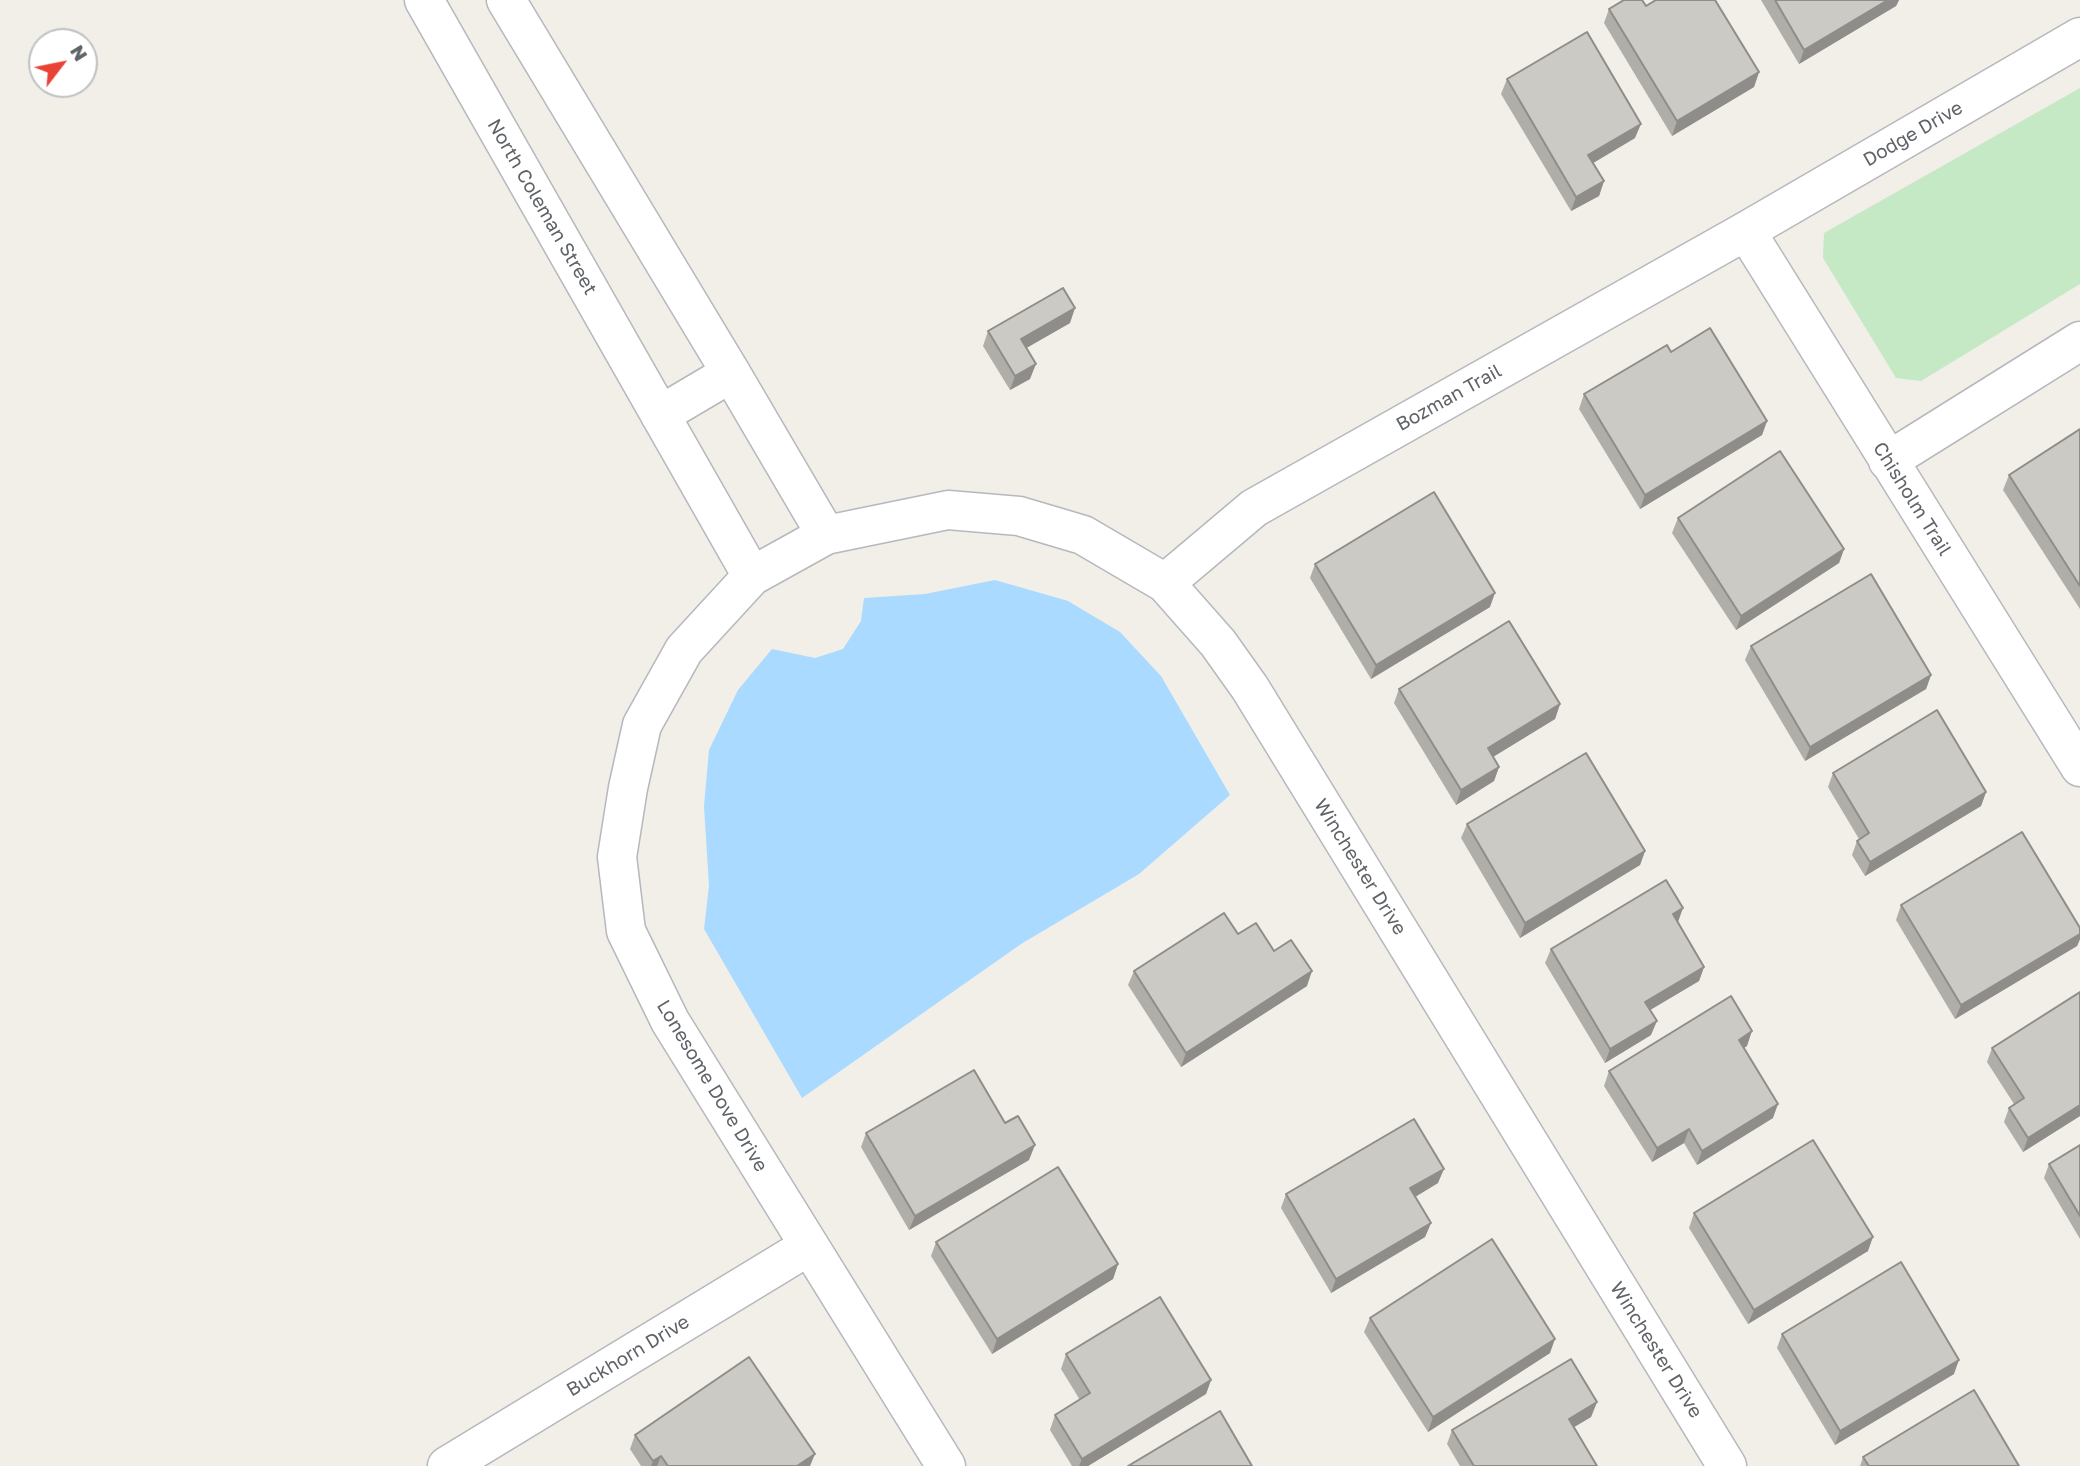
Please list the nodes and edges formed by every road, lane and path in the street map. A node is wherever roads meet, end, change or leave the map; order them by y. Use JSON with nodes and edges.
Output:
{"nodes":[{"id":1,"x":424,"y":0,"type":"edge"},
{"id":2,"x":506,"y":0,"type":"edge"},
{"id":3,"x":2080,"y":37,"type":"edge"},
{"id":4,"x":1746,"y":231,"type":"junction"},
{"id":5,"x":2080,"y":341,"type":"edge"},
{"id":6,"x":731,"y":373,"type":"junction"},
{"id":7,"x":660,"y":415,"type":"junction"},
{"id":8,"x":1888,"y":461,"type":"junction"},
{"id":9,"x":826,"y":535,"type":"junction"},
{"id":10,"x":752,"y":576,"type":"junction"},
{"id":11,"x":1165,"y":583,"type":"junction"},
{"id":12,"x":2080,"y":766,"type":"edge"},
{"id":13,"x":809,"y":1247,"type":"junction"},
{"id":14,"x":447,"y":1466,"type":"edge"},
{"id":15,"x":946,"y":1466,"type":"edge"},
{"id":16,"x":1727,"y":1466,"type":"edge"}],
"edges":[{"from":1,"to":7,"type":"street","name":"North Coleman Street"},
{"from":2,"to":6,"type":"street"},
{"from":3,"to":4,"type":"street","name":"Dodge Drive"},
{"from":4,"to":8,"type":"street","name":"Chisholm Trail"},
{"from":4,"to":11,"type":"street","name":"Bozman Trail"},
{"from":5,"to":8,"type":"street"},
{"from":6,"to":7,"type":"street"},
{"from":6,"to":9,"type":"street"},
{"from":7,"to":10,"type":"street","name":"North Coleman Street"},
{"from":8,"to":12,"type":"street","name":"Chisholm Trail"},
{"from":9,"to":10,"type":"street","name":"Lonesome Dove Drive"},
{"from":9,"to":11,"type":"street","name":"Winchester Drive"},
{"from":10,"to":13,"type":"street","name":"Lonesome Dove Drive"},
{"from":11,"to":16,"type":"street","name":"Winchester Drive"},
{"from":13,"to":14,"type":"street","name":"Buckhorn Drive"},
{"from":13,"to":15,"type":"street","name":"Lonesome Dove Drive"}]}
